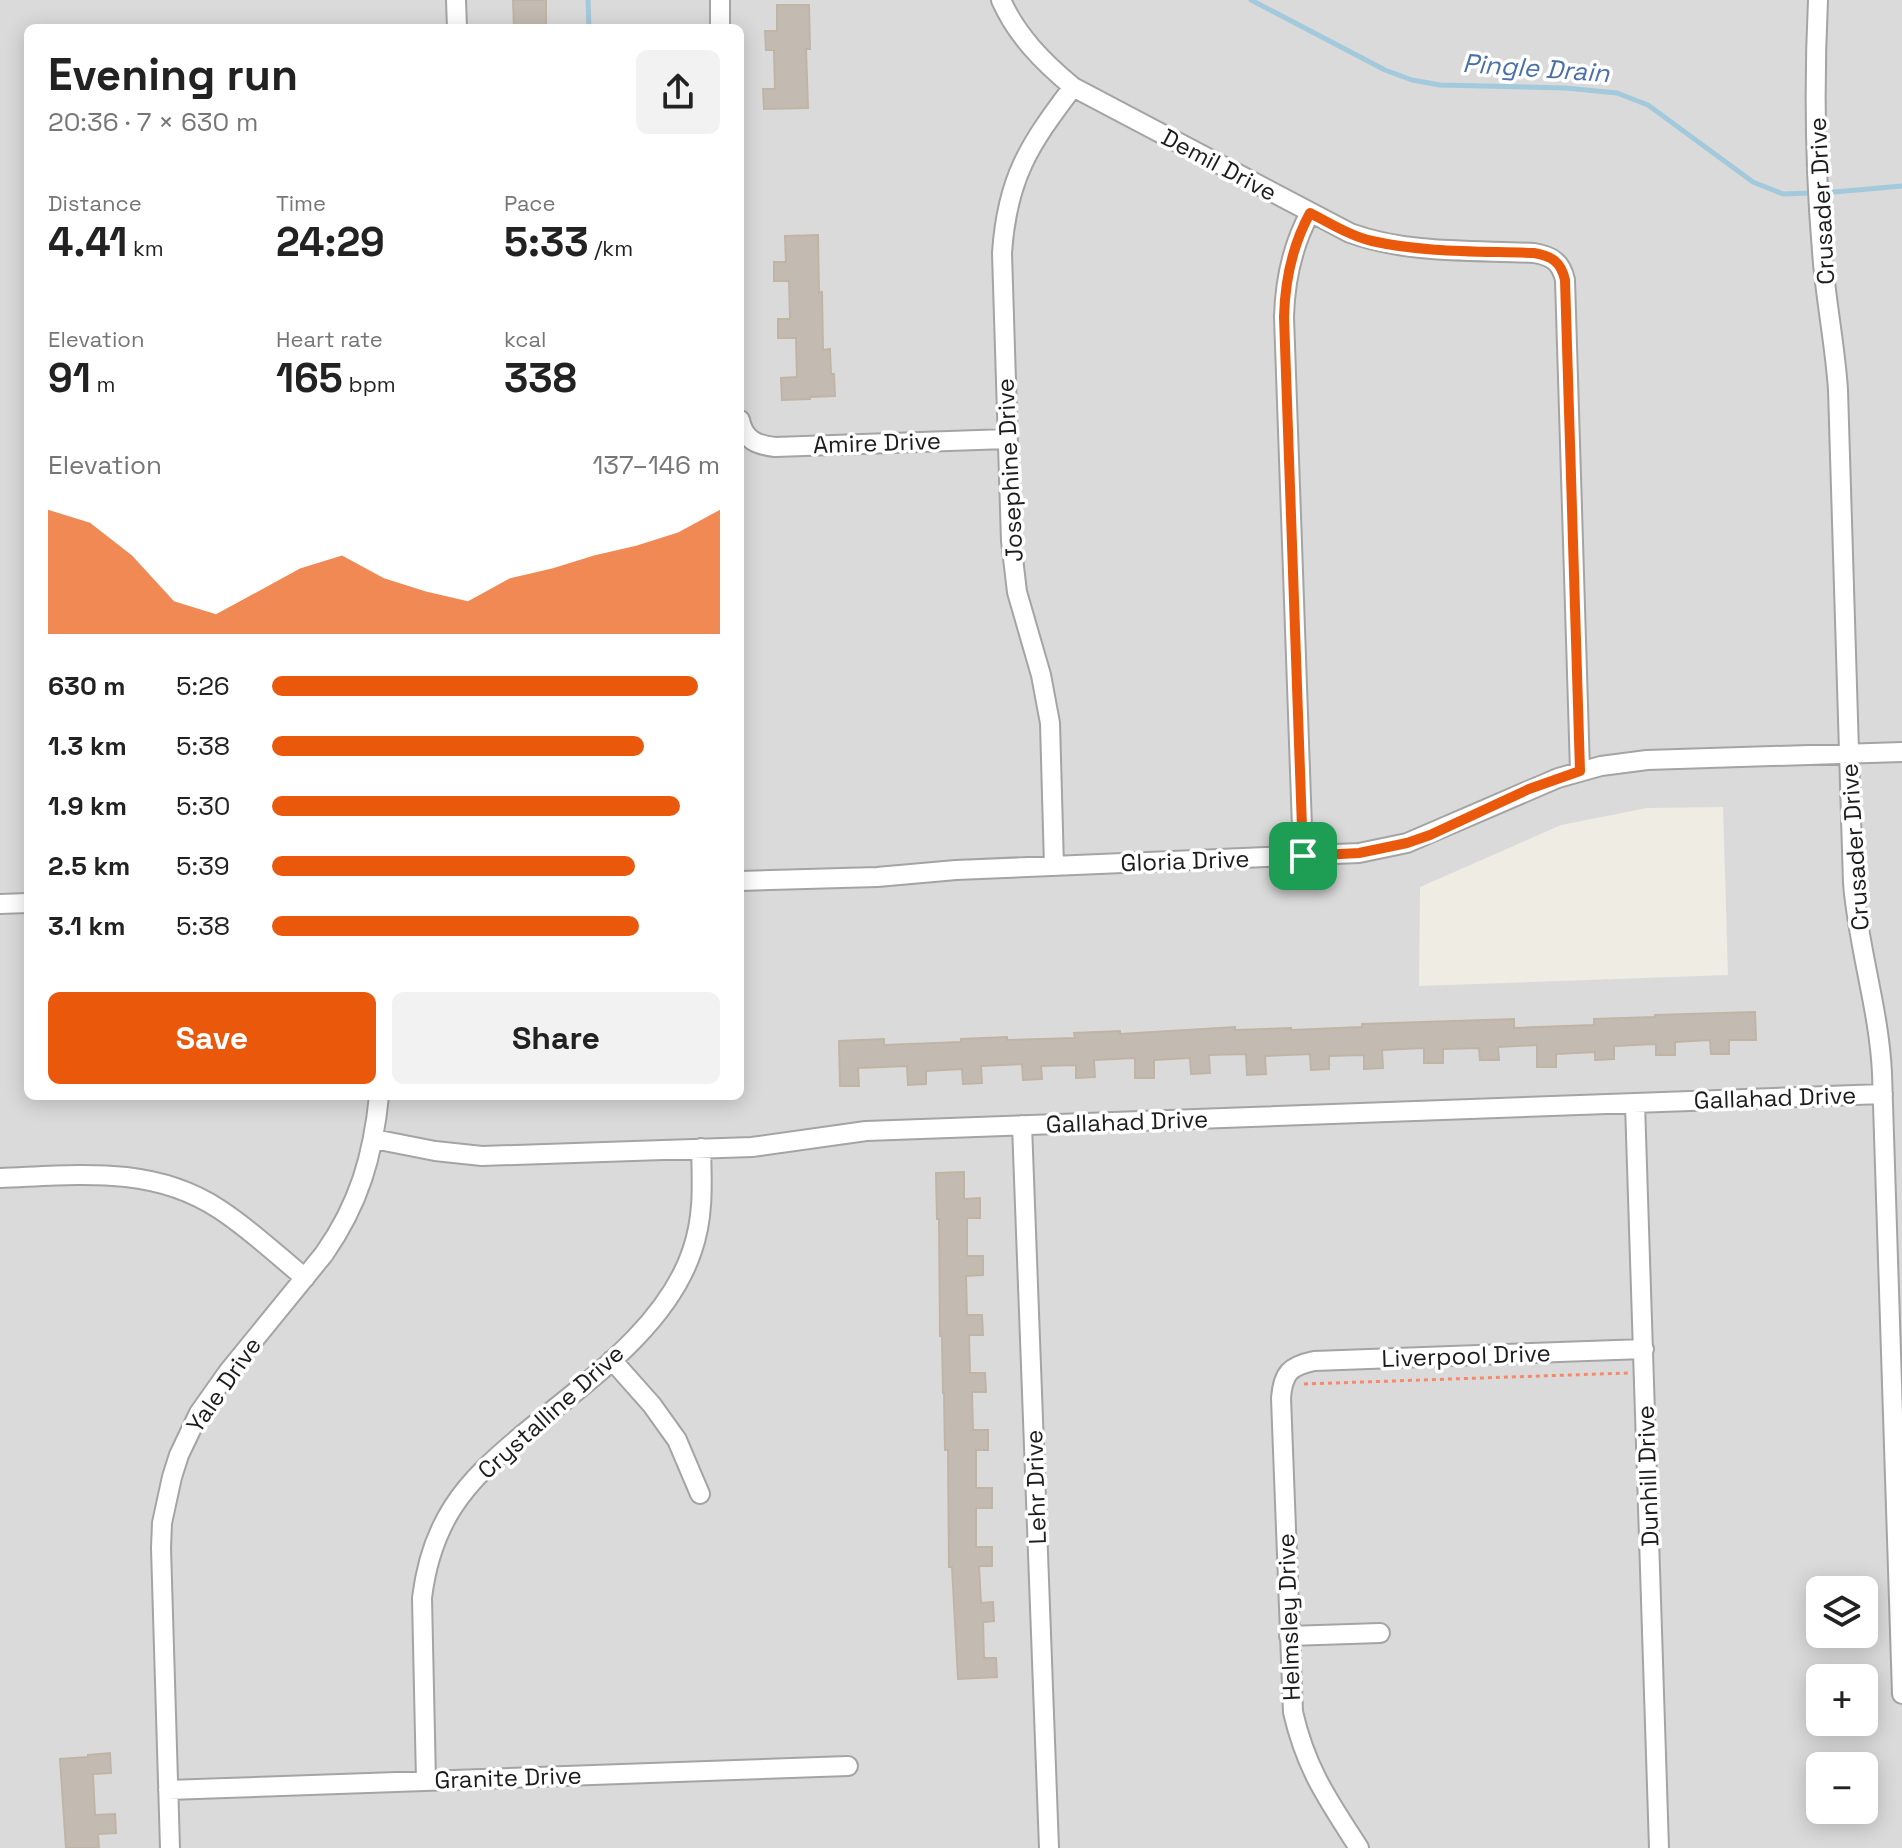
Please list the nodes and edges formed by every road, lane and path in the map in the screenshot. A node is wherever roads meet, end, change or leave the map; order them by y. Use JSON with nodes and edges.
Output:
{"nodes":[{"id":1,"x":456,"y":0,"type":"edge"},
{"id":2,"x":720,"y":0,"type":"edge"},
{"id":3,"x":1001,"y":0,"type":"edge"},
{"id":4,"x":1818,"y":0,"type":"edge"},
{"id":5,"x":457,"y":24,"type":"edge"},
{"id":6,"x":720,"y":24,"type":"edge"},
{"id":7,"x":1073,"y":87,"type":"junction"},
{"id":8,"x":1310,"y":213,"type":"junction"},
{"id":9,"x":744,"y":433,"type":"edge"},
{"id":10,"x":1007,"y":439,"type":"junction"},
{"id":11,"x":1902,"y":752,"type":"edge"},
{"id":12,"x":1848,"y":753,"type":"junction"},
{"id":13,"x":1580,"y":771,"type":"junction"},
{"id":14,"x":1303,"y":856,"type":"junction"},
{"id":15,"x":1054,"y":866,"type":"junction"},
{"id":16,"x":744,"y":881,"type":"edge"},
{"id":17,"x":24,"y":903,"type":"edge"},
{"id":18,"x":0,"y":904,"type":"edge"},
{"id":19,"x":1883,"y":1094,"type":"junction"},
{"id":20,"x":379,"y":1100,"type":"edge"},
{"id":21,"x":1635,"y":1104,"type":"junction"},
{"id":22,"x":1022,"y":1125,"type":"junction"},
{"id":23,"x":374,"y":1139,"type":"junction"},
{"id":24,"x":701,"y":1148,"type":"junction"},
{"id":25,"x":0,"y":1178,"type":"edge"},
{"id":26,"x":305,"y":1278,"type":"junction"},
{"id":27,"x":1644,"y":1349,"type":"junction"},
{"id":28,"x":612,"y":1360,"type":"junction"},
{"id":29,"x":1632,"y":1373,"type":"dead end"},
{"id":30,"x":1295,"y":1377,"type":"junction"},
{"id":31,"x":700,"y":1494,"type":"dead end"},
{"id":32,"x":1380,"y":1633,"type":"dead end"},
{"id":33,"x":1289,"y":1636,"type":"junction"},
{"id":34,"x":1902,"y":1694,"type":"edge"},
{"id":35,"x":848,"y":1766,"type":"dead end"},
{"id":36,"x":426,"y":1781,"type":"junction"},
{"id":37,"x":168,"y":1790,"type":"junction"},
{"id":38,"x":170,"y":1848,"type":"edge"},
{"id":39,"x":1049,"y":1848,"type":"edge"},
{"id":40,"x":1359,"y":1848,"type":"edge"},
{"id":41,"x":1659,"y":1848,"type":"edge"}],
"edges":[{"from":1,"to":5,"type":"street"},
{"from":2,"to":6,"type":"street"},
{"from":3,"to":7,"type":"street","name":"Demil Drive"},
{"from":4,"to":12,"type":"street","name":"Crusader Drive"},
{"from":7,"to":8,"type":"street","name":"Demil Drive"},
{"from":7,"to":10,"type":"street","name":"Josephine Drive"},
{"from":8,"to":13,"type":"street","name":"Demil Drive"},
{"from":8,"to":14,"type":"street"},
{"from":9,"to":10,"type":"street","name":"Amire Drive"},
{"from":10,"to":15,"type":"street","name":"Josephine Drive"},
{"from":11,"to":12,"type":"street","name":"Gloria Drive"},
{"from":12,"to":13,"type":"street","name":"Gloria Drive"},
{"from":12,"to":19,"type":"street","name":"Crusader Drive"},
{"from":13,"to":14,"type":"street","name":"Gloria Drive"},
{"from":14,"to":15,"type":"street","name":"Gloria Drive"},
{"from":15,"to":16,"type":"street","name":"Gloria Drive"},
{"from":17,"to":18,"type":"street"},
{"from":19,"to":21,"type":"street","name":"Gallahad Drive"},
{"from":19,"to":34,"type":"street","name":"Crusader Drive"},
{"from":20,"to":23,"type":"street","name":"Yale Drive"},
{"from":21,"to":22,"type":"street","name":"Gallahad Drive"},
{"from":21,"to":27,"type":"street","name":"Dunhill Drive"},
{"from":22,"to":24,"type":"street","name":"Gallahad Drive"},
{"from":22,"to":39,"type":"street","name":"Lehr Drive"},
{"from":23,"to":24,"type":"street","name":"Gallahad Drive"},
{"from":23,"to":26,"type":"street","name":"Yale Drive"},
{"from":24,"to":28,"type":"street","name":"Crystalline Drive"},
{"from":25,"to":26,"type":"street"},
{"from":26,"to":37,"type":"street","name":"Yale Drive"},
{"from":27,"to":30,"type":"street","name":"Liverpool Drive"},
{"from":27,"to":41,"type":"street","name":"Dunhill Drive"},
{"from":28,"to":31,"type":"street"},
{"from":28,"to":36,"type":"street","name":"Crystalline Drive"},
{"from":29,"to":30,"type":"path"},
{"from":30,"to":33,"type":"street","name":"Helmsley Drive"},
{"from":32,"to":33,"type":"street"},
{"from":33,"to":40,"type":"street","name":"Helmsley Drive"},
{"from":35,"to":36,"type":"street","name":"Granite Drive"},
{"from":36,"to":37,"type":"street","name":"Granite Drive"},
{"from":37,"to":38,"type":"street","name":"Yale Drive"}]}
